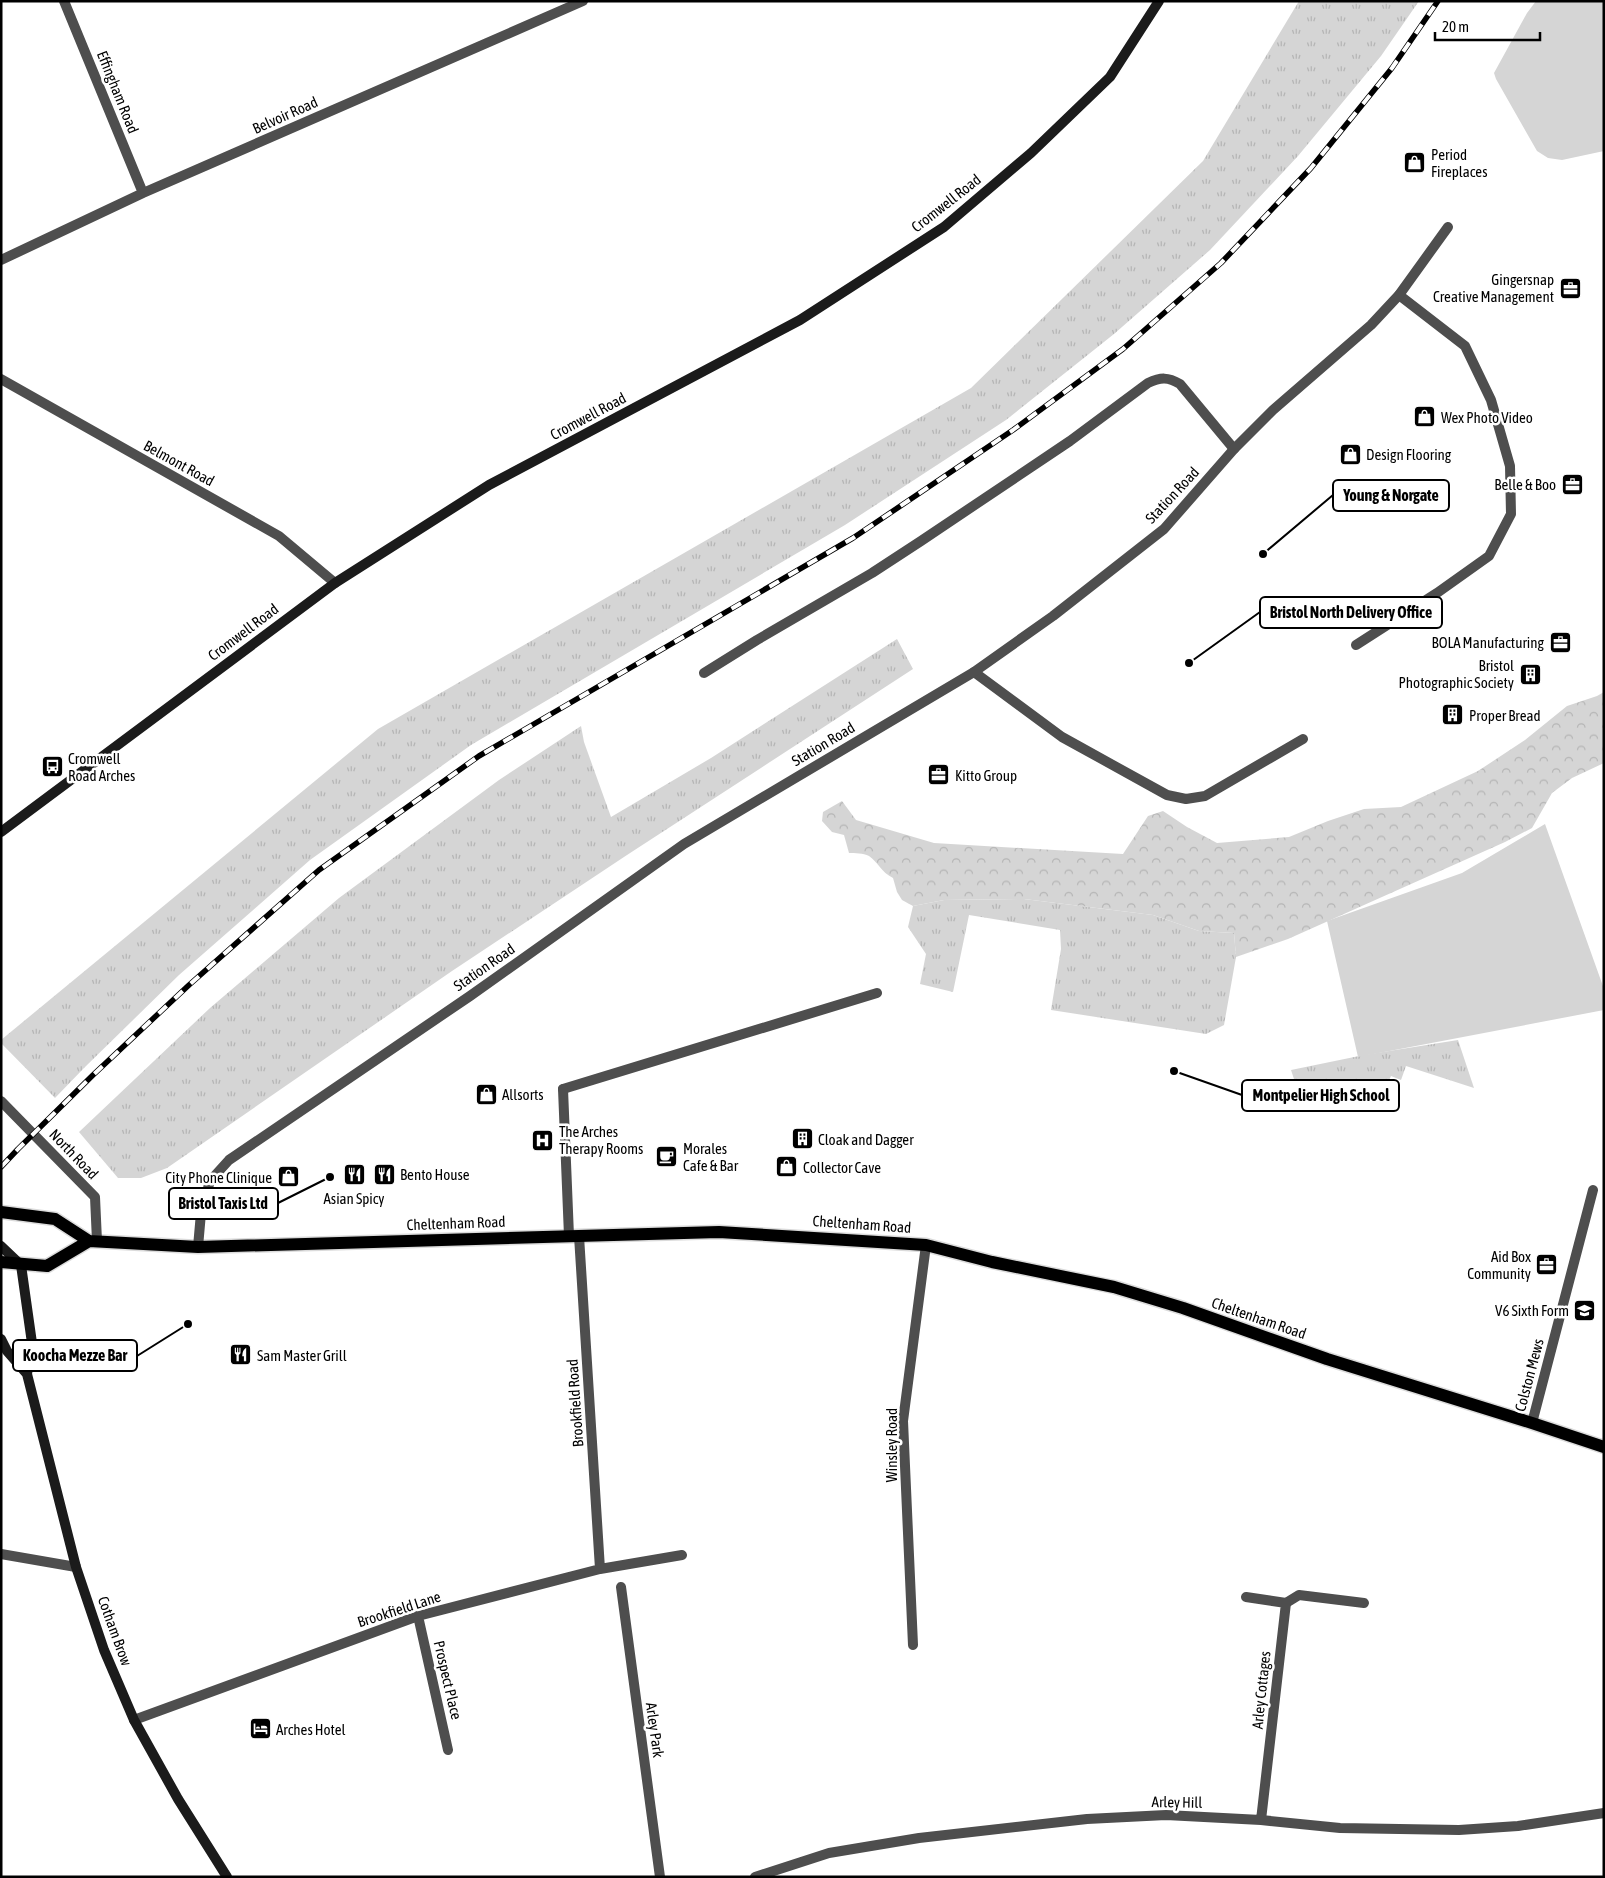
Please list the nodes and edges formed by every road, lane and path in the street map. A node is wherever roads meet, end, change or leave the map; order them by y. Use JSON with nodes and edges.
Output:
{"nodes":[{"id":1,"x":64,"y":1,"type":"edge"},
{"id":2,"x":583,"y":1,"type":"edge"},
{"id":3,"x":1159,"y":1,"type":"edge"},
{"id":4,"x":143,"y":193,"type":"junction"},
{"id":5,"x":1448,"y":227,"type":"dead end"},
{"id":6,"x":1,"y":260,"type":"edge"},
{"id":7,"x":1400,"y":295,"type":"junction"},
{"id":8,"x":1,"y":379,"type":"edge"},
{"id":9,"x":1234,"y":449,"type":"junction"},
{"id":10,"x":335,"y":583,"type":"junction"},
{"id":11,"x":1356,"y":645,"type":"dead end"},
{"id":12,"x":974,"y":672,"type":"junction"},
{"id":13,"x":704,"y":673,"type":"dead end"},
{"id":14,"x":1303,"y":739,"type":"dead end"},
{"id":15,"x":1,"y":832,"type":"edge"},
{"id":16,"x":877,"y":993,"type":"dead end"},
{"id":17,"x":1,"y":1101,"type":"edge"},
{"id":18,"x":1592,"y":1190,"type":"dead end"},
{"id":19,"x":1,"y":1212,"type":"edge"},
{"id":20,"x":574,"y":1236,"type":"junction"},
{"id":21,"x":93,"y":1241,"type":"junction"},
{"id":22,"x":926,"y":1245,"type":"junction"},
{"id":23,"x":1,"y":1246,"type":"edge"},
{"id":24,"x":198,"y":1247,"type":"junction"},
{"id":25,"x":1,"y":1262,"type":"edge"},
{"id":26,"x":21,"y":1265,"type":"junction"},
{"id":27,"x":1,"y":1339,"type":"edge"},
{"id":28,"x":27,"y":1374,"type":"junction"},
{"id":29,"x":1532,"y":1423,"type":"junction"},
{"id":30,"x":1604,"y":1447,"type":"edge"},
{"id":31,"x":1,"y":1554,"type":"edge"},
{"id":32,"x":682,"y":1556,"type":"dead end"},
{"id":33,"x":76,"y":1567,"type":"junction"},
{"id":34,"x":600,"y":1569,"type":"junction"},
{"id":35,"x":621,"y":1587,"type":"dead end"},
{"id":36,"x":1246,"y":1597,"type":"dead end"},
{"id":37,"x":1286,"y":1602,"type":"junction"},
{"id":38,"x":1364,"y":1603,"type":"dead end"},
{"id":39,"x":418,"y":1616,"type":"junction"},
{"id":40,"x":913,"y":1646,"type":"dead end"},
{"id":41,"x":134,"y":1720,"type":"junction"},
{"id":42,"x":448,"y":1750,"type":"dead end"},
{"id":43,"x":1604,"y":1813,"type":"edge"},
{"id":44,"x":1262,"y":1820,"type":"junction"},
{"id":45,"x":227,"y":1877,"type":"edge"},
{"id":46,"x":660,"y":1877,"type":"edge"},
{"id":47,"x":755,"y":1877,"type":"edge"}],
"edges":[{"from":1,"to":4,"type":"street","name":"Effingham Road"},
{"from":2,"to":4,"type":"street","name":"Belvoir Road"},
{"from":3,"to":10,"type":"street","name":"Cromwell Road"},
{"from":4,"to":6,"type":"street","name":"Belvoir Road"},
{"from":5,"to":7,"type":"street","name":"Station Road"},
{"from":7,"to":9,"type":"street","name":"Station Road"},
{"from":7,"to":11,"type":"street"},
{"from":8,"to":10,"type":"street","name":"Belmont Road"},
{"from":9,"to":12,"type":"street","name":"Station Road"},
{"from":9,"to":13,"type":"street"},
{"from":10,"to":15,"type":"street","name":"Cromwell Road"},
{"from":12,"to":14,"type":"street"},
{"from":12,"to":24,"type":"street","name":"Station Road"},
{"from":16,"to":20,"type":"street","name":"Brookfield Road"},
{"from":17,"to":21,"type":"street","name":"North Road"},
{"from":18,"to":29,"type":"street","name":"Colston Mews"},
{"from":19,"to":21,"type":"main road","name":"Cheltenham Road"},
{"from":20,"to":22,"type":"main road","name":"Cheltenham Road"},
{"from":20,"to":24,"type":"main road","name":"Cheltenham Road"},
{"from":20,"to":34,"type":"street","name":"Brookfield Road"},
{"from":21,"to":24,"type":"main road","name":"Cheltenham Road"},
{"from":21,"to":26,"type":"main road"},
{"from":22,"to":29,"type":"main road","name":"Cheltenham Road"},
{"from":22,"to":40,"type":"street","name":"Winsley Road"},
{"from":23,"to":26,"type":"street"},
{"from":25,"to":26,"type":"main road"},
{"from":26,"to":28,"type":"street","name":"Cotham Brow"},
{"from":27,"to":28,"type":"street","name":"Cotham Brow"},
{"from":28,"to":33,"type":"street","name":"Cotham Brow"},
{"from":29,"to":30,"type":"main road","name":"Cheltenham Road"},
{"from":31,"to":33,"type":"street"},
{"from":32,"to":34,"type":"street","name":"Brookfield Lane"},
{"from":33,"to":41,"type":"street","name":"Cotham Brow"},
{"from":34,"to":39,"type":"street","name":"Brookfield Lane"},
{"from":35,"to":46,"type":"street","name":"Arley Park"},
{"from":36,"to":37,"type":"street"},
{"from":37,"to":38,"type":"street"},
{"from":37,"to":44,"type":"street","name":"Arley Cottages"},
{"from":39,"to":41,"type":"street","name":"Brookfield Lane"},
{"from":39,"to":42,"type":"street","name":"Prospect Place"},
{"from":41,"to":45,"type":"street","name":"Cotham Brow"},
{"from":43,"to":44,"type":"street","name":"Arley Hill"},
{"from":44,"to":47,"type":"street","name":"Arley Hill"}]}
